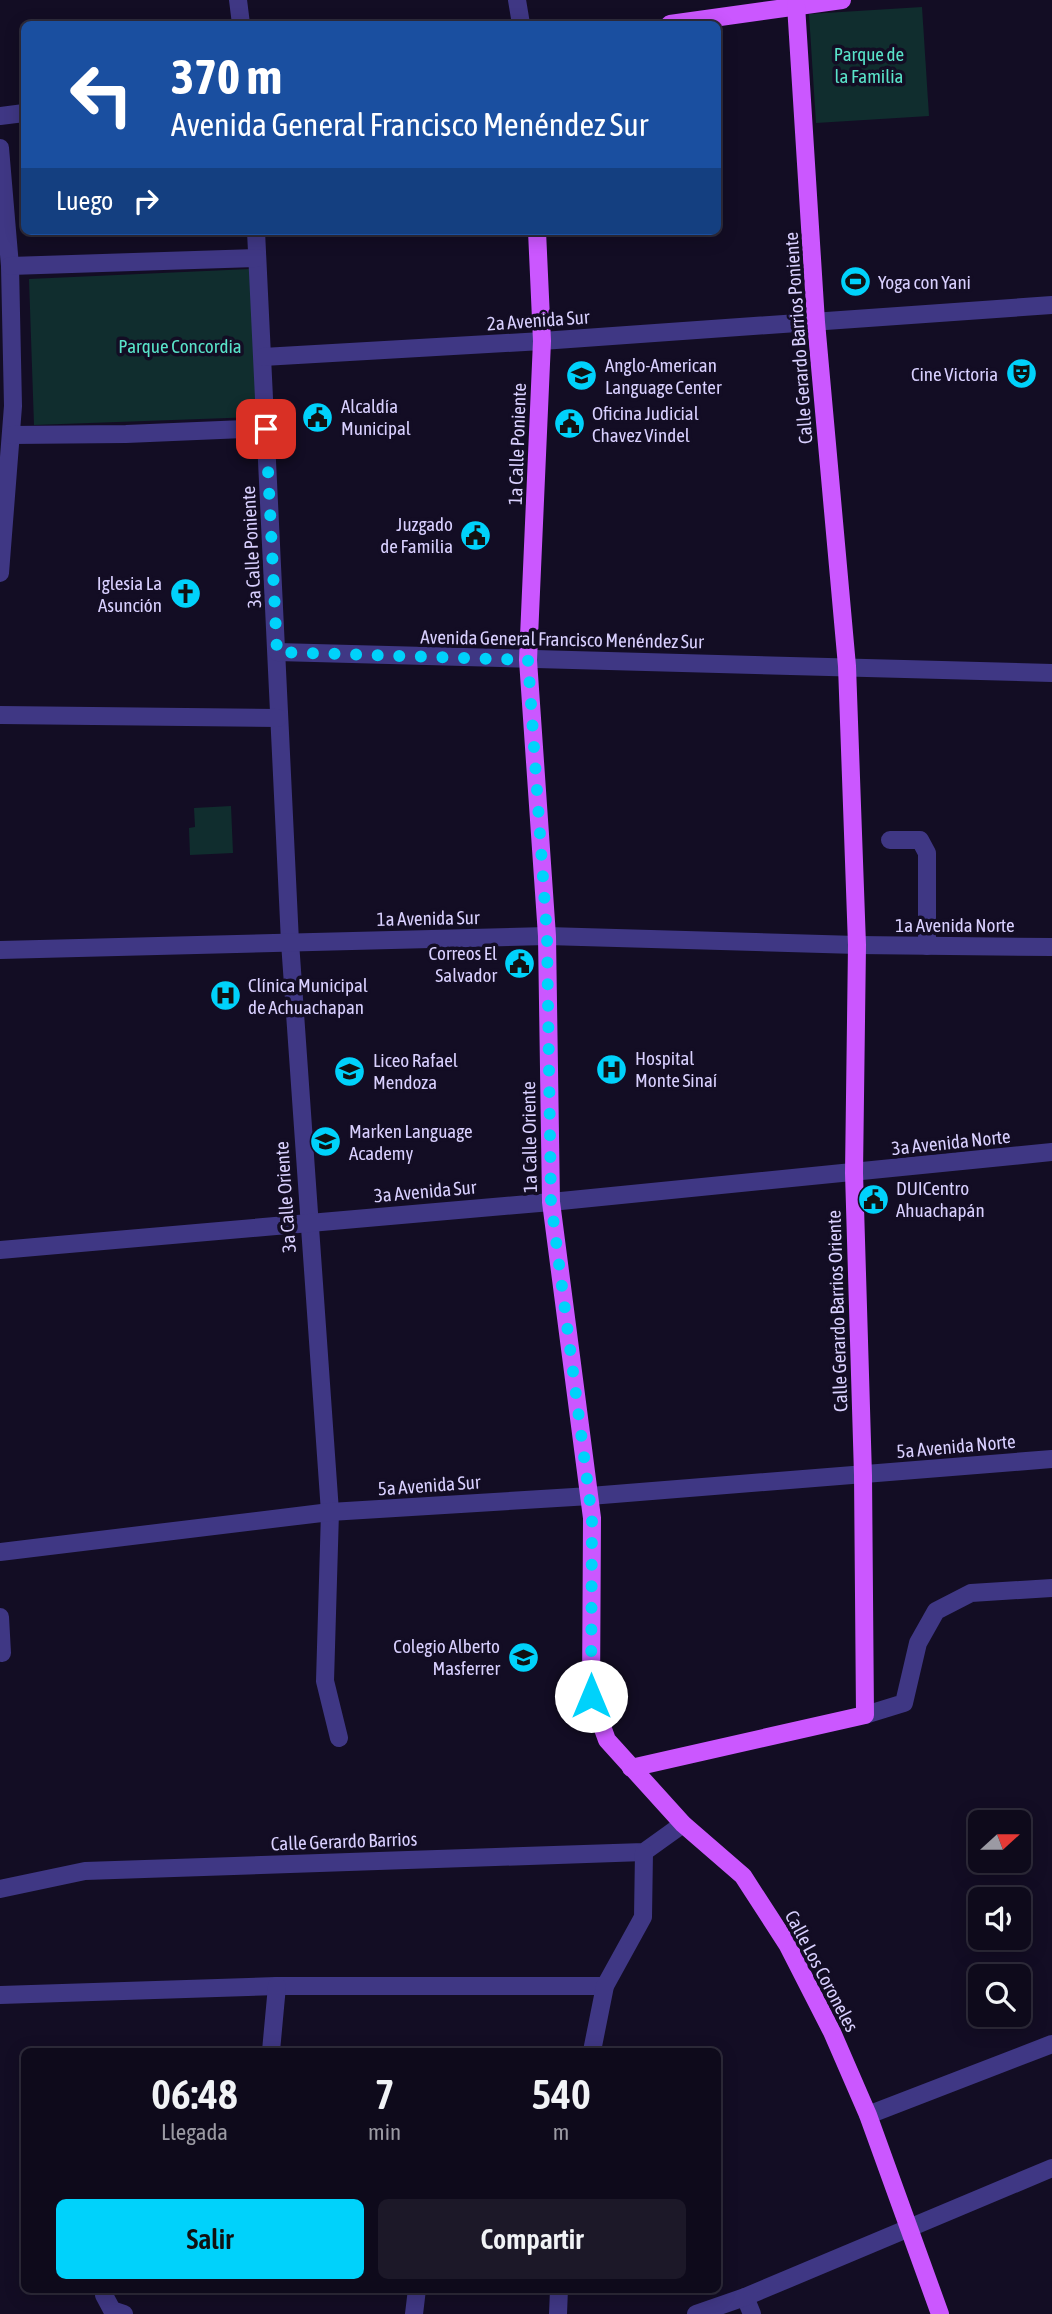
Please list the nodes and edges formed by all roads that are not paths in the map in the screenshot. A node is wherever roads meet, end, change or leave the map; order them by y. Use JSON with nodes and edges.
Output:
{"nodes":[{"id":1,"x":238,"y":0,"type":"edge"},
{"id":2,"x":517,"y":0,"type":"edge"},
{"id":3,"x":842,"y":0,"type":"edge"},
{"id":4,"x":796,"y":5,"type":"junction"},
{"id":5,"x":241,"y":21,"type":"edge"},
{"id":6,"x":520,"y":21,"type":"edge"},
{"id":7,"x":690,"y":21,"type":"edge"},
{"id":8,"x":21,"y":113,"type":"edge"},
{"id":9,"x":0,"y":116,"type":"edge"},
{"id":10,"x":0,"y":148,"type":"edge"},
{"id":11,"x":256,"y":235,"type":"edge"},
{"id":12,"x":537,"y":235,"type":"edge"},
{"id":13,"x":257,"y":258,"type":"junction"},
{"id":14,"x":10,"y":266,"type":"junction"},
{"id":15,"x":1052,"y":305,"type":"edge"},
{"id":16,"x":816,"y":322,"type":"junction"},
{"id":17,"x":542,"y":341,"type":"junction"},
{"id":18,"x":263,"y":357,"type":"junction"},
{"id":19,"x":6,"y":406,"type":"edge"},
{"id":20,"x":266,"y":429,"type":"junction"},
{"id":21,"x":12,"y":435,"type":"junction"},
{"id":22,"x":0,"y":573,"type":"edge"},
{"id":23,"x":277,"y":652,"type":"junction"},
{"id":24,"x":528,"y":660,"type":"junction"},
{"id":25,"x":847,"y":666,"type":"junction"},
{"id":26,"x":1052,"y":673,"type":"edge"},
{"id":27,"x":0,"y":715,"type":"edge"},
{"id":28,"x":278,"y":718,"type":"junction"},
{"id":29,"x":890,"y":840,"type":"dead end"},
{"id":30,"x":547,"y":936,"type":"junction"},
{"id":31,"x":290,"y":942,"type":"junction"},
{"id":32,"x":857,"y":945,"type":"junction"},
{"id":33,"x":927,"y":946,"type":"junction"},
{"id":34,"x":1052,"y":947,"type":"edge"},
{"id":35,"x":0,"y":950,"type":"edge"},
{"id":36,"x":1052,"y":1152,"type":"edge"},
{"id":37,"x":854,"y":1173,"type":"junction"},
{"id":38,"x":551,"y":1202,"type":"junction"},
{"id":39,"x":308,"y":1222,"type":"junction"},
{"id":40,"x":0,"y":1250,"type":"edge"},
{"id":41,"x":1052,"y":1460,"type":"edge"},
{"id":42,"x":863,"y":1475,"type":"junction"},
{"id":43,"x":590,"y":1496,"type":"junction"},
{"id":44,"x":330,"y":1512,"type":"junction"},
{"id":45,"x":0,"y":1552,"type":"edge"},
{"id":46,"x":1052,"y":1588,"type":"edge"},
{"id":47,"x":0,"y":1617,"type":"edge"},
{"id":48,"x":2,"y":1653,"type":"dead end"},
{"id":49,"x":591,"y":1696,"type":"joint"},
{"id":50,"x":865,"y":1716,"type":"junction"},
{"id":51,"x":339,"y":1738,"type":"dead end"},
{"id":52,"x":631,"y":1768,"type":"junction"},
{"id":53,"x":682,"y":1824,"type":"junction"},
{"id":54,"x":644,"y":1852,"type":"junction"},
{"id":55,"x":0,"y":1889,"type":"edge"},
{"id":56,"x":277,"y":1986,"type":"junction"},
{"id":57,"x":605,"y":1986,"type":"junction"},
{"id":58,"x":0,"y":1995,"type":"edge"},
{"id":59,"x":1052,"y":2044,"type":"edge"},
{"id":60,"x":271,"y":2048,"type":"edge"},
{"id":61,"x":593,"y":2048,"type":"edge"},
{"id":62,"x":868,"y":2115,"type":"junction"},
{"id":63,"x":1052,"y":2168,"type":"edge"},
{"id":64,"x":908,"y":2228,"type":"junction"},
{"id":65,"x":105,"y":2293,"type":"edge"},
{"id":66,"x":417,"y":2293,"type":"edge"},
{"id":67,"x":559,"y":2293,"type":"edge"},
{"id":68,"x":745,"y":2297,"type":"junction"},
{"id":69,"x":124,"y":2314,"type":"edge"},
{"id":70,"x":414,"y":2314,"type":"edge"},
{"id":71,"x":558,"y":2314,"type":"edge"},
{"id":72,"x":696,"y":2314,"type":"edge"},
{"id":73,"x":752,"y":2314,"type":"edge"},
{"id":74,"x":940,"y":2314,"type":"edge"}],
"edges":[{"from":1,"to":5,"type":"street"},
{"from":2,"to":6,"type":"street"},
{"from":3,"to":4,"type":"main road"},
{"from":4,"to":7,"type":"main road"},
{"from":4,"to":16,"type":"main road","name":"Calle Gerardo Barrios Poniente"},
{"from":8,"to":9,"type":"street"},
{"from":10,"to":14,"type":"street"},
{"from":11,"to":13,"type":"street","name":"3a Calle Poniente"},
{"from":12,"to":17,"type":"main road","name":"1a Calle Poniente"},
{"from":13,"to":14,"type":"street"},
{"from":13,"to":18,"type":"street","name":"3a Calle Poniente"},
{"from":14,"to":19,"type":"street"},
{"from":15,"to":16,"type":"street","name":"2a Avenida Sur"},
{"from":16,"to":17,"type":"street","name":"2a Avenida Sur"},
{"from":16,"to":25,"type":"main road","name":"Calle Gerardo Barrios Poniente"},
{"from":17,"to":18,"type":"street","name":"2a Avenida Sur"},
{"from":17,"to":24,"type":"main road","name":"1a Calle Poniente"},
{"from":18,"to":20,"type":"street","name":"3a Calle Poniente"},
{"from":19,"to":21,"type":"street"},
{"from":20,"to":21,"type":"street"},
{"from":20,"to":23,"type":"street","name":"3a Calle Poniente"},
{"from":21,"to":22,"type":"street"},
{"from":23,"to":24,"type":"street","name":"Avenida General Francisco Menéndez Sur"},
{"from":23,"to":28,"type":"street","name":"3a Calle Oriente"},
{"from":24,"to":25,"type":"street","name":"Avenida General Francisco Menéndez Sur"},
{"from":24,"to":30,"type":"main road","name":"1a Calle Oriente"},
{"from":25,"to":26,"type":"street","name":"Avenida General Francisco Menéndez Sur"},
{"from":25,"to":32,"type":"main road","name":"Calle Gerardo Barrios Oriente"},
{"from":27,"to":28,"type":"street"},
{"from":28,"to":31,"type":"street","name":"3a Calle Oriente"},
{"from":29,"to":33,"type":"street"},
{"from":30,"to":31,"type":"street","name":"1a Avenida Sur"},
{"from":30,"to":32,"type":"street","name":"1a Avenida Sur"},
{"from":30,"to":38,"type":"main road","name":"1a Calle Oriente"},
{"from":31,"to":35,"type":"street","name":"1a Avenida Sur"},
{"from":31,"to":39,"type":"street","name":"3a Calle Oriente"},
{"from":32,"to":33,"type":"street","name":"1a Avenida Norte"},
{"from":32,"to":37,"type":"main road","name":"Calle Gerardo Barrios Oriente"},
{"from":33,"to":34,"type":"street","name":"1a Avenida Norte"},
{"from":36,"to":37,"type":"street","name":"3a Avenida Norte"},
{"from":37,"to":38,"type":"street","name":"3a Avenida Sur"},
{"from":37,"to":42,"type":"main road","name":"Calle Gerardo Barrios Oriente"},
{"from":38,"to":39,"type":"street","name":"3a Avenida Sur"},
{"from":38,"to":43,"type":"main road","name":"1a Calle Oriente"},
{"from":39,"to":40,"type":"street","name":"3a Avenida Sur"},
{"from":39,"to":44,"type":"street","name":"3a Calle Oriente"},
{"from":41,"to":42,"type":"street","name":"5a Avenida Norte"},
{"from":42,"to":43,"type":"street","name":"5a Avenida Sur"},
{"from":42,"to":50,"type":"main road","name":"Calle Gerardo Barrios Oriente"},
{"from":43,"to":44,"type":"street","name":"5a Avenida Sur"},
{"from":43,"to":49,"type":"main road","name":"1a Calle Oriente"},
{"from":44,"to":45,"type":"street","name":"5a Avenida Sur"},
{"from":44,"to":51,"type":"street","name":"3a Calle Oriente"},
{"from":46,"to":50,"type":"street"},
{"from":47,"to":48,"type":"street"},
{"from":49,"to":52,"type":"main road","name":"Calle Los Coroneles"},
{"from":50,"to":52,"type":"main road"},
{"from":52,"to":53,"type":"main road","name":"Calle Los Coroneles"},
{"from":53,"to":54,"type":"street"},
{"from":53,"to":62,"type":"main road","name":"Calle Los Coroneles"},
{"from":54,"to":55,"type":"street","name":"Calle Gerardo Barrios"},
{"from":54,"to":57,"type":"street"},
{"from":56,"to":57,"type":"street"},
{"from":56,"to":58,"type":"street"},
{"from":56,"to":60,"type":"street"},
{"from":57,"to":61,"type":"street"},
{"from":59,"to":62,"type":"street"},
{"from":62,"to":64,"type":"main road","name":"Calle Los Coroneles"},
{"from":63,"to":64,"type":"street"},
{"from":64,"to":68,"type":"street"},
{"from":64,"to":74,"type":"main road","name":"Calle Los Coroneles"},
{"from":65,"to":69,"type":"street"},
{"from":66,"to":70,"type":"street"},
{"from":67,"to":71,"type":"street"},
{"from":68,"to":72,"type":"street"},
{"from":68,"to":73,"type":"street"}]}
